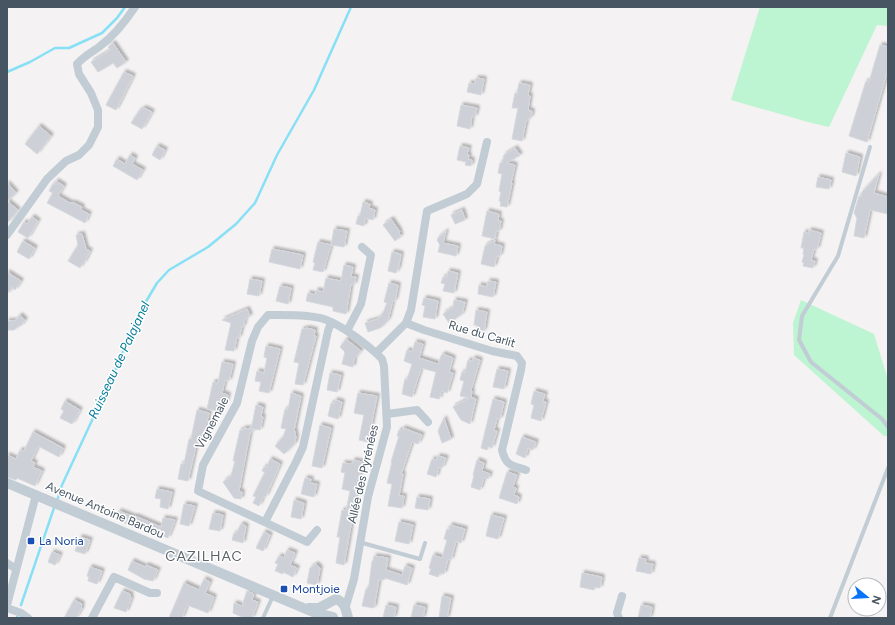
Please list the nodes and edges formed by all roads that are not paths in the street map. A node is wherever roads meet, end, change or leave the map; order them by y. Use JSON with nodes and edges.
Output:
{"nodes":[{"id":1,"x":135,"y":7,"type":"edge"},
{"id":2,"x":487,"y":142,"type":"dead end"},
{"id":3,"x":870,"y":148,"type":"dead end"},
{"id":4,"x":7,"y":235,"type":"edge"},
{"id":5,"x":362,"y":247,"type":"dead end"},
{"id":6,"x":331,"y":323,"type":"junction"},
{"id":7,"x":406,"y":323,"type":"junction"},
{"id":8,"x":347,"y":331,"type":"junction"},
{"id":9,"x":376,"y":353,"type":"junction"},
{"id":10,"x":387,"y":414,"type":"junction"},
{"id":11,"x":428,"y":422,"type":"dead end"},
{"id":12,"x":888,"y":427,"type":"edge"},
{"id":13,"x":888,"y":468,"type":"edge"},
{"id":14,"x":526,"y":470,"type":"dead end"},
{"id":15,"x":7,"y":483,"type":"edge"},
{"id":16,"x":36,"y":495,"type":"junction"},
{"id":17,"x":265,"y":522,"type":"junction"},
{"id":18,"x":318,"y":530,"type":"dead end"},
{"id":19,"x":359,"y":542,"type":"junction"},
{"id":20,"x":425,"y":543,"type":"dead end"},
{"id":21,"x":7,"y":563,"type":"edge"},
{"id":22,"x":16,"y":569,"type":"junction"},
{"id":23,"x":350,"y":591,"type":"junction"},
{"id":24,"x":157,"y":593,"type":"dead end"},
{"id":25,"x":273,"y":595,"type":"junction"},
{"id":26,"x":622,"y":596,"type":"dead end"},
{"id":27,"x":333,"y":600,"type":"junction"},
{"id":28,"x":7,"y":607,"type":"edge"},
{"id":29,"x":303,"y":608,"type":"junction"},
{"id":30,"x":347,"y":614,"type":"edge"},
{"id":31,"x":334,"y":617,"type":"edge"},
{"id":32,"x":28,"y":618,"type":"edge"},
{"id":33,"x":92,"y":618,"type":"edge"},
{"id":34,"x":263,"y":618,"type":"edge"},
{"id":35,"x":619,"y":618,"type":"edge"},
{"id":36,"x":830,"y":618,"type":"edge"}],
"edges":[{"from":1,"to":4,"type":"street"},
{"from":2,"to":7,"type":"street"},
{"from":3,"to":12,"type":"lane"},
{"from":5,"to":8,"type":"street"},
{"from":6,"to":8,"type":"street","name":"Vignemale"},
{"from":6,"to":17,"type":"street"},
{"from":6,"to":17,"type":"street","name":"Vignemale"},
{"from":7,"to":9,"type":"street"},
{"from":7,"to":14,"type":"street","name":"Rue du Carlit"},
{"from":8,"to":9,"type":"street","name":"Vignemale"},
{"from":9,"to":10,"type":"street","name":"Allée des Pyrénées"},
{"from":10,"to":11,"type":"street"},
{"from":10,"to":19,"type":"street","name":"Allée des Pyrénées"},
{"from":13,"to":36,"type":"lane"},
{"from":15,"to":16,"type":"street","name":"Avenue Antoine Bardou"},
{"from":16,"to":22,"type":"street"},
{"from":16,"to":25,"type":"street","name":"Avenue Antoine Bardou"},
{"from":17,"to":18,"type":"street","name":"Vignemale"},
{"from":19,"to":20,"type":"lane"},
{"from":19,"to":23,"type":"street","name":"Allée des Pyrénées"},
{"from":21,"to":22,"type":"street"},
{"from":22,"to":28,"type":"street"},
{"from":23,"to":27,"type":"street"},
{"from":23,"to":30,"type":"street","name":"Allée des Pyrénées"},
{"from":24,"to":33,"type":"street"},
{"from":25,"to":29,"type":"street","name":"Avenue Antoine Bardou"},
{"from":25,"to":34,"type":"lane"},
{"from":26,"to":35,"type":"street"},
{"from":27,"to":29,"type":"street"},
{"from":27,"to":30,"type":"street"},
{"from":27,"to":31,"type":"street"},
{"from":28,"to":32,"type":"street"},
{"from":29,"to":31,"type":"street","name":"Avenue Antoine Bardou"}]}
